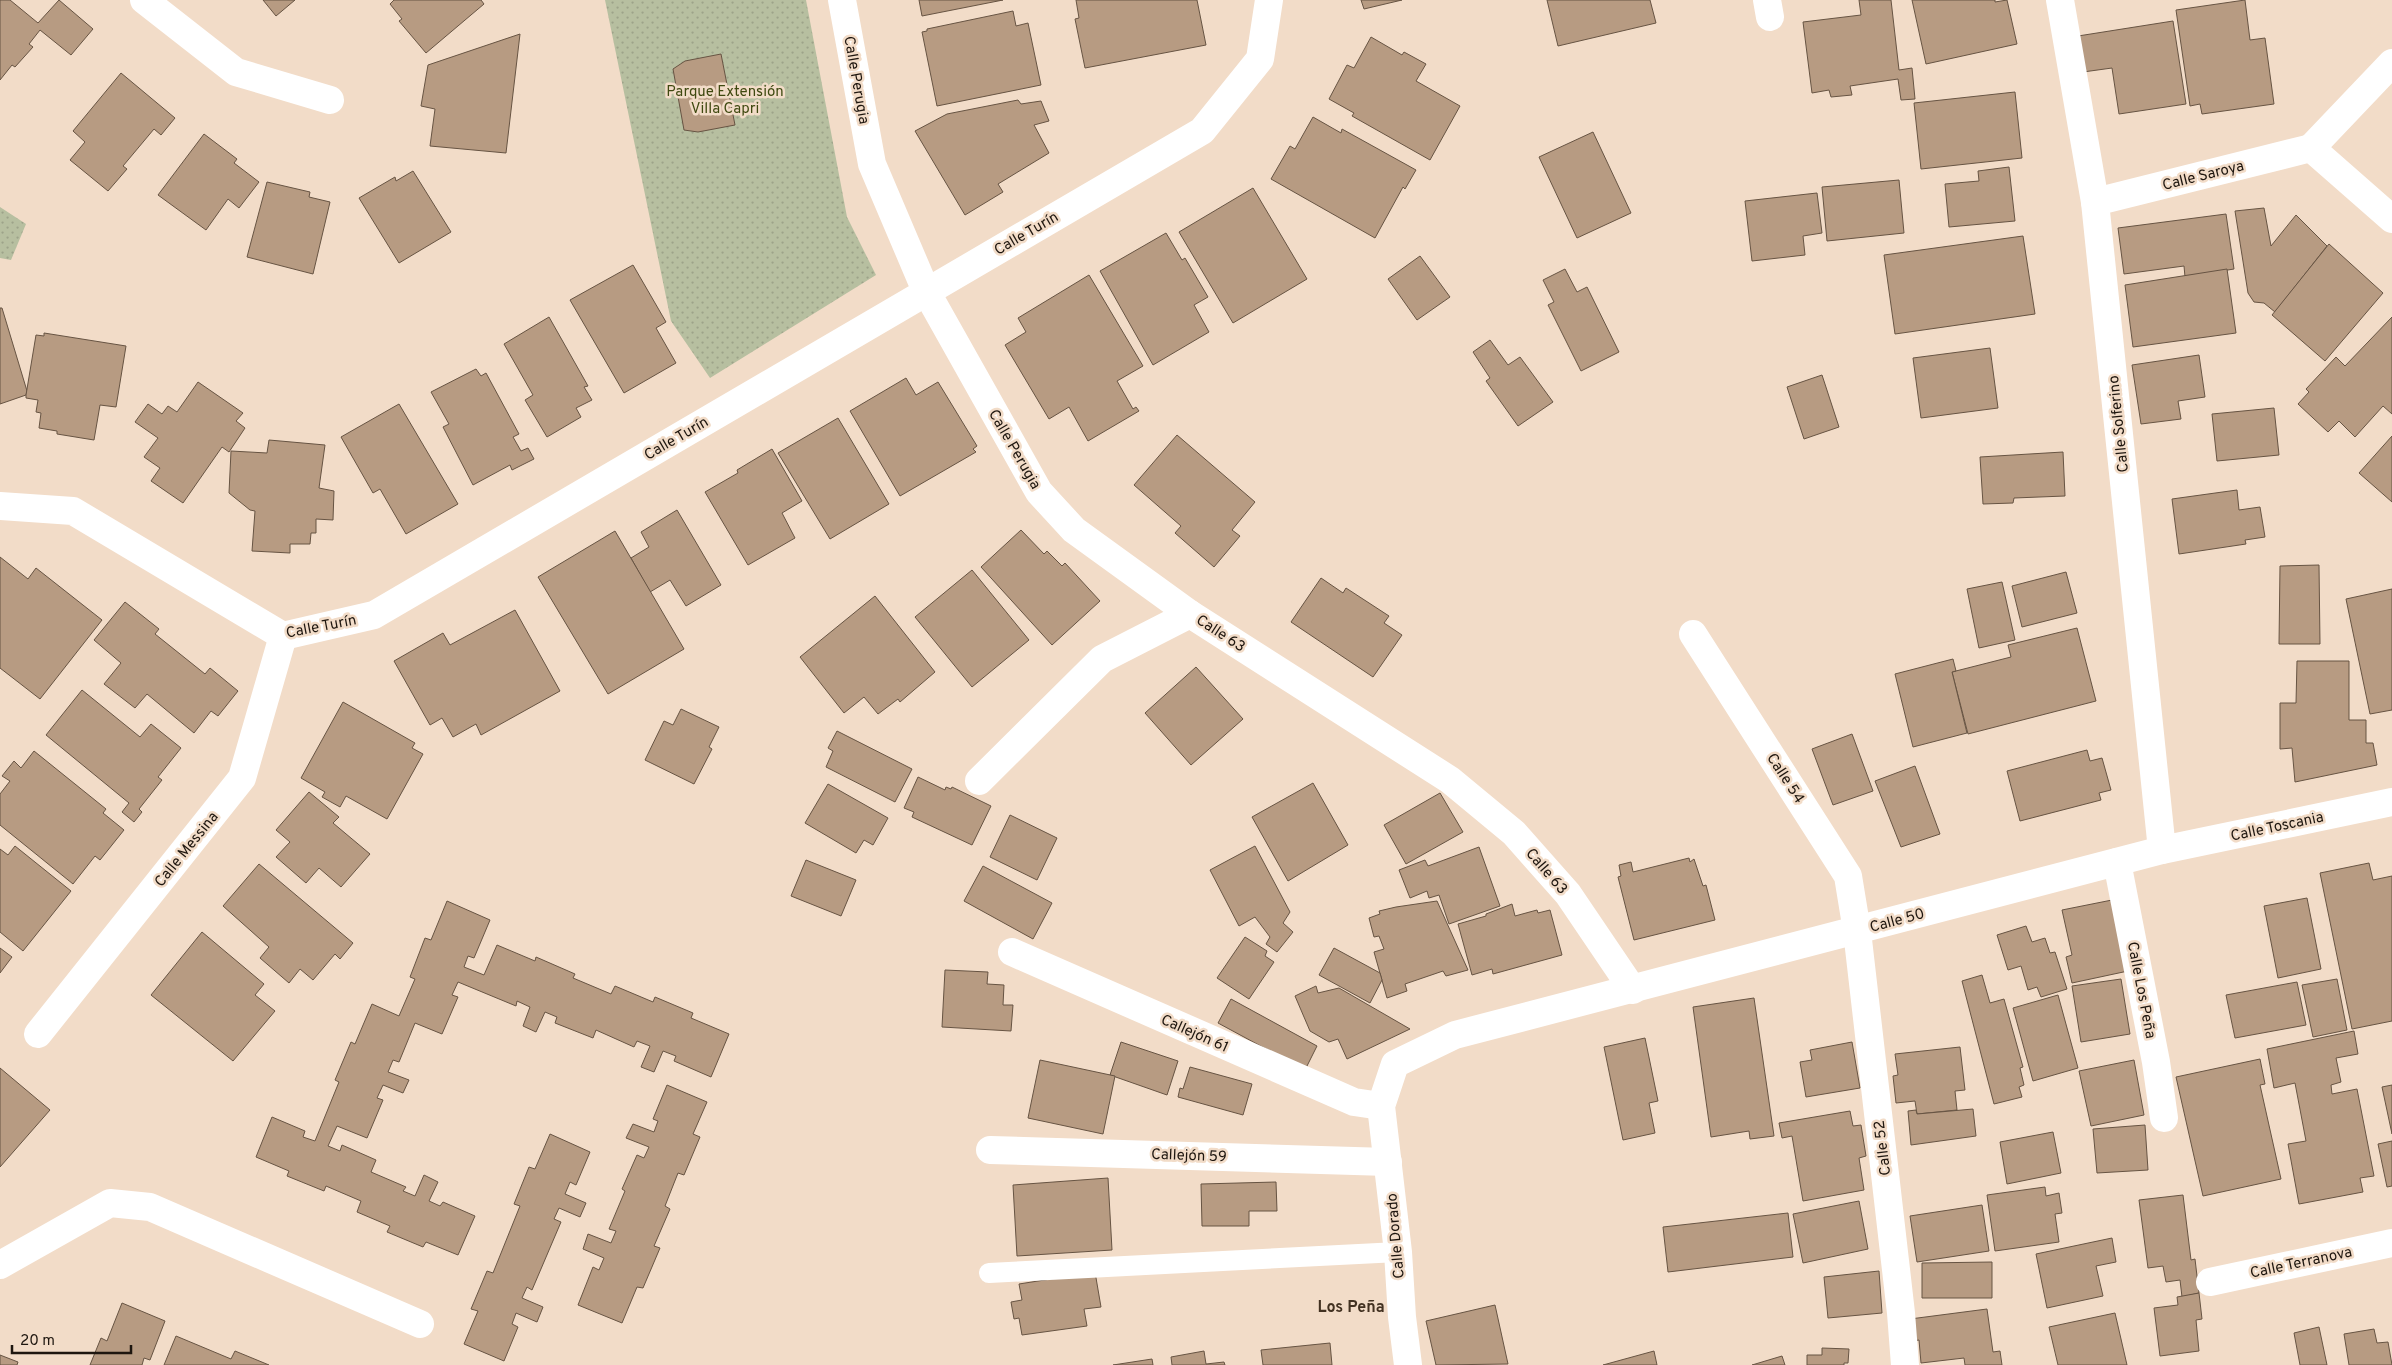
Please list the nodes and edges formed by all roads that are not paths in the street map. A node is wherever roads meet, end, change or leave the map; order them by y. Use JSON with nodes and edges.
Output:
{"nodes":[{"id":1,"x":144,"y":0,"type":"edge"},
{"id":2,"x":842,"y":0,"type":"edge"},
{"id":3,"x":1269,"y":0,"type":"edge"},
{"id":4,"x":2060,"y":0,"type":"edge"},
{"id":5,"x":2392,"y":63,"type":"edge"},
{"id":6,"x":330,"y":100,"type":"dead end"},
{"id":7,"x":2311,"y":148,"type":"junction"},
{"id":8,"x":2095,"y":202,"type":"junction"},
{"id":9,"x":2392,"y":219,"type":"edge"},
{"id":10,"x":926,"y":291,"type":"junction"},
{"id":11,"x":0,"y":506,"type":"edge"},
{"id":12,"x":1190,"y":614,"type":"junction"},
{"id":13,"x":1693,"y":634,"type":"dead end"},
{"id":14,"x":283,"y":636,"type":"junction"},
{"id":15,"x":979,"y":781,"type":"dead end"},
{"id":16,"x":2392,"y":802,"type":"edge"},
{"id":17,"x":2162,"y":850,"type":"junction"},
{"id":18,"x":2117,"y":862,"type":"junction"},
{"id":19,"x":1857,"y":931,"type":"junction"},
{"id":20,"x":1012,"y":952,"type":"dead end"},
{"id":21,"x":1632,"y":990,"type":"junction"},
{"id":22,"x":38,"y":1034,"type":"dead end"},
{"id":23,"x":1381,"y":1106,"type":"junction"},
{"id":24,"x":2164,"y":1118,"type":"dead end"},
{"id":25,"x":990,"y":1150,"type":"dead end"},
{"id":26,"x":1388,"y":1162,"type":"junction"},
{"id":27,"x":2392,"y":1243,"type":"edge"},
{"id":28,"x":1398,"y":1252,"type":"junction"},
{"id":29,"x":0,"y":1265,"type":"edge"},
{"id":30,"x":988,"y":1272,"type":"dead end"},
{"id":31,"x":2210,"y":1282,"type":"dead end"},
{"id":32,"x":420,"y":1324,"type":"dead end"},
{"id":33,"x":1408,"y":1365,"type":"edge"},
{"id":34,"x":1905,"y":1365,"type":"edge"}],
"edges":[{"from":1,"to":6,"type":"street"},
{"from":2,"to":10,"type":"street","name":"Calle Perugia"},
{"from":3,"to":10,"type":"street","name":"Calle Turín"},
{"from":4,"to":8,"type":"street","name":"Calle Solferino"},
{"from":5,"to":7,"type":"street"},
{"from":7,"to":8,"type":"street","name":"Calle Saroya"},
{"from":7,"to":9,"type":"street"},
{"from":8,"to":17,"type":"street","name":"Calle Solferino"},
{"from":10,"to":12,"type":"street","name":"Calle Perugia"},
{"from":10,"to":14,"type":"street","name":"Calle Turín"},
{"from":11,"to":14,"type":"street","name":"Calle Turín"},
{"from":12,"to":15,"type":"street"},
{"from":12,"to":21,"type":"street","name":"Calle 63"},
{"from":13,"to":19,"type":"street","name":"Calle 54"},
{"from":14,"to":22,"type":"street","name":"Calle Messina"},
{"from":16,"to":17,"type":"street","name":"Calle Toscania"},
{"from":17,"to":18,"type":"street","name":"Calle 50"},
{"from":18,"to":19,"type":"street","name":"Calle 50"},
{"from":18,"to":24,"type":"street","name":"Calle Los Peña"},
{"from":19,"to":21,"type":"street","name":"Calle 50"},
{"from":19,"to":34,"type":"street","name":"Calle 52"},
{"from":20,"to":23,"type":"street","name":"Callejón 61"},
{"from":21,"to":23,"type":"street"},
{"from":23,"to":26,"type":"street","name":"Calle Dorado"},
{"from":25,"to":26,"type":"street","name":"Callejón 59"},
{"from":26,"to":28,"type":"street","name":"Calle Dorado"},
{"from":27,"to":31,"type":"street","name":"Calle Terranova"},
{"from":28,"to":30,"type":"lane"},
{"from":28,"to":33,"type":"street","name":"Calle Dorado"},
{"from":29,"to":32,"type":"street"}]}
